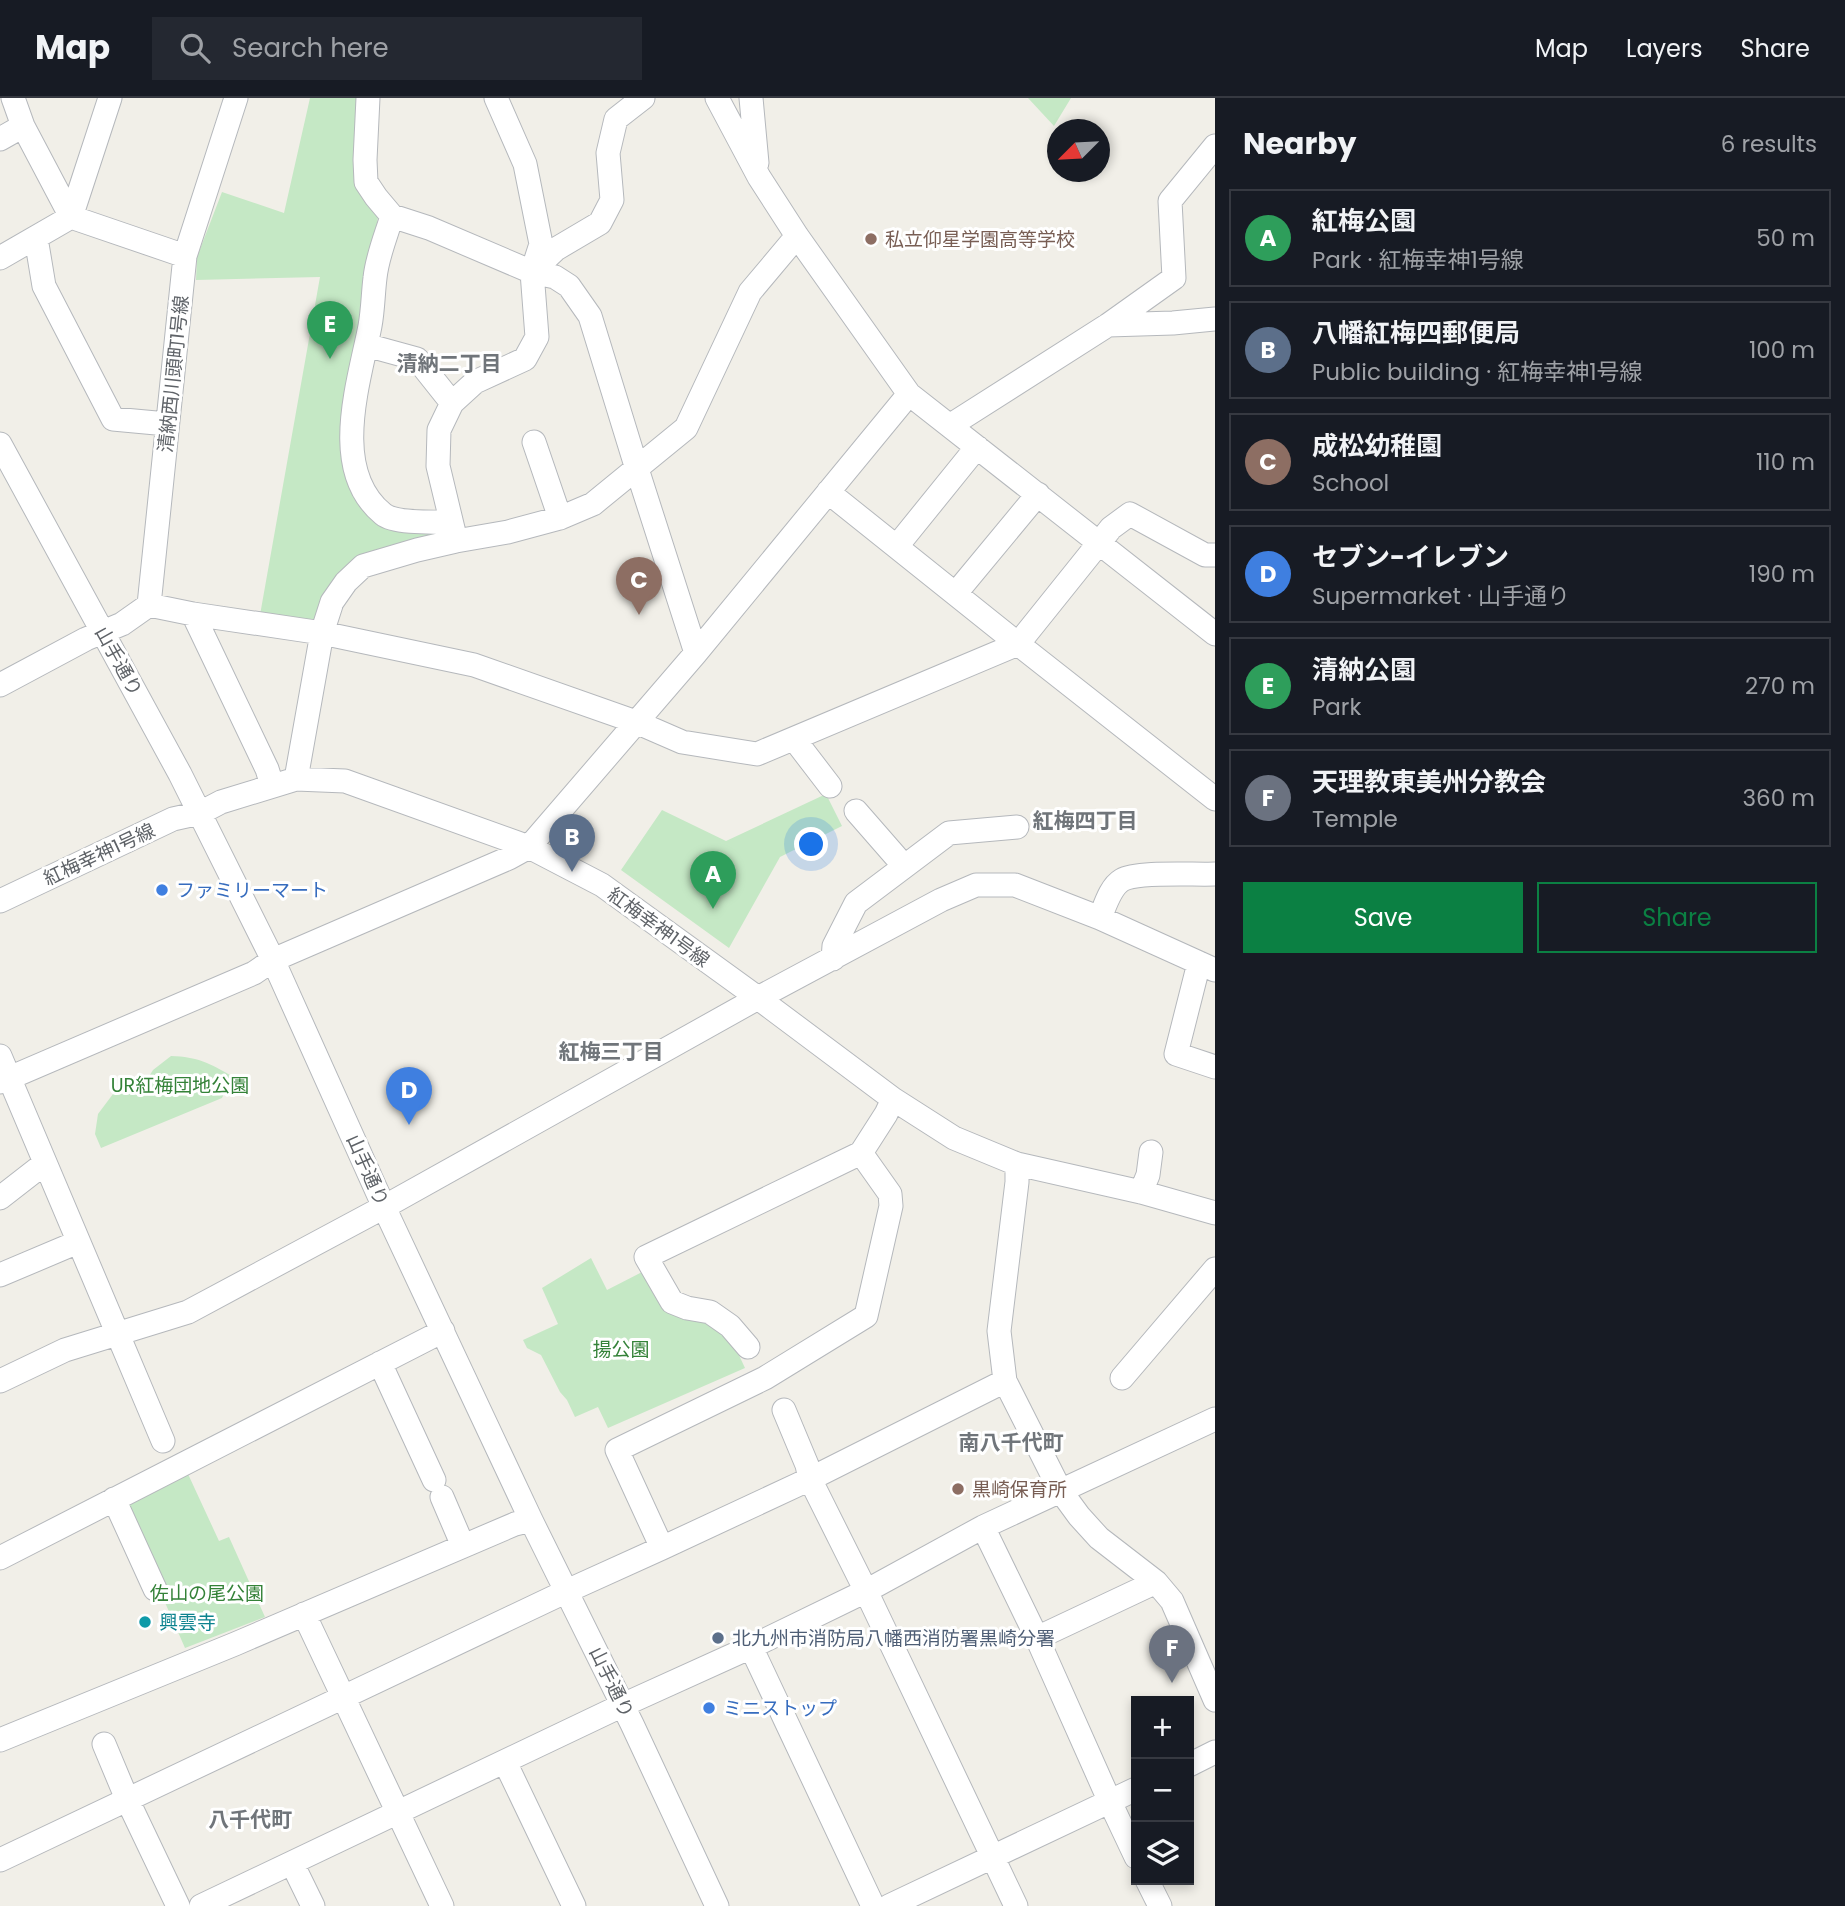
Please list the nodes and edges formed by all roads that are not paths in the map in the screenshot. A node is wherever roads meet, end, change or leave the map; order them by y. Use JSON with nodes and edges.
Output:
{"nodes":[{"id":1,"x":13,"y":98,"type":"edge"},
{"id":2,"x":110,"y":98,"type":"edge"},
{"id":3,"x":236,"y":98,"type":"edge"},
{"id":4,"x":368,"y":98,"type":"edge"},
{"id":5,"x":496,"y":98,"type":"edge"},
{"id":6,"x":643,"y":98,"type":"edge"},
{"id":7,"x":717,"y":98,"type":"edge"},
{"id":8,"x":751,"y":98,"type":"edge"},
{"id":9,"x":23,"y":126,"type":"junction"},
{"id":10,"x":0,"y":139,"type":"edge"},
{"id":11,"x":1215,"y":146,"type":"edge"},
{"id":12,"x":759,"y":177,"type":"junction"},
{"id":13,"x":392,"y":216,"type":"junction"},
{"id":14,"x":71,"y":217,"type":"junction"},
{"id":15,"x":797,"y":236,"type":"junction"},
{"id":16,"x":36,"y":238,"type":"junction"},
{"id":17,"x":185,"y":256,"type":"junction"},
{"id":18,"x":0,"y":258,"type":"edge"},
{"id":19,"x":532,"y":272,"type":"junction"},
{"id":20,"x":1215,"y":319,"type":"edge"},
{"id":21,"x":1108,"y":325,"type":"junction"},
{"id":22,"x":366,"y":345,"type":"junction"},
{"id":23,"x":909,"y":394,"type":"junction"},
{"id":24,"x":452,"y":403,"type":"junction"},
{"id":25,"x":167,"y":424,"type":"junction"},
{"id":26,"x":951,"y":425,"type":"junction"},
{"id":27,"x":534,"y":442,"type":"dead end"},
{"id":28,"x":0,"y":444,"type":"edge"},
{"id":29,"x":977,"y":447,"type":"junction"},
{"id":30,"x":636,"y":469,"type":"junction"},
{"id":31,"x":828,"y":492,"type":"junction"},
{"id":32,"x":1038,"y":494,"type":"junction"},
{"id":33,"x":560,"y":518,"type":"junction"},
{"id":34,"x":454,"y":531,"type":"junction"},
{"id":35,"x":1100,"y":543,"type":"junction"},
{"id":36,"x":897,"y":546,"type":"junction"},
{"id":37,"x":1215,"y":555,"type":"edge"},
{"id":38,"x":956,"y":593,"type":"junction"},
{"id":39,"x":149,"y":605,"type":"junction"},
{"id":40,"x":193,"y":614,"type":"junction"},
{"id":41,"x":103,"y":632,"type":"junction"},
{"id":42,"x":322,"y":633,"type":"junction"},
{"id":43,"x":1215,"y":635,"type":"edge"},
{"id":44,"x":1018,"y":644,"type":"junction"},
{"id":45,"x":696,"y":653,"type":"junction"},
{"id":46,"x":0,"y":685,"type":"edge"},
{"id":47,"x":636,"y":722,"type":"junction"},
{"id":48,"x":794,"y":739,"type":"junction"},
{"id":49,"x":296,"y":779,"type":"junction"},
{"id":50,"x":272,"y":785,"type":"junction"},
{"id":51,"x":830,"y":786,"type":"dead end"},
{"id":52,"x":1215,"y":799,"type":"edge"},
{"id":53,"x":856,"y":811,"type":"dead end"},
{"id":54,"x":200,"y":813,"type":"junction"},
{"id":55,"x":1017,"y":827,"type":"dead end"},
{"id":56,"x":529,"y":847,"type":"junction"},
{"id":57,"x":904,"y":866,"type":"junction"},
{"id":58,"x":1215,"y":874,"type":"edge"},
{"id":59,"x":0,"y":901,"type":"edge"},
{"id":60,"x":1100,"y":918,"type":"junction"},
{"id":61,"x":833,"y":959,"type":"junction"},
{"id":62,"x":273,"y":960,"type":"junction"},
{"id":63,"x":1207,"y":966,"type":"edge"},
{"id":64,"x":758,"y":998,"type":"junction"},
{"id":65,"x":0,"y":1056,"type":"edge"},
{"id":66,"x":1215,"y":1067,"type":"edge"},
{"id":67,"x":5,"y":1080,"type":"edge"},
{"id":68,"x":892,"y":1099,"type":"junction"},
{"id":69,"x":1151,"y":1152,"type":"dead end"},
{"id":70,"x":861,"y":1153,"type":"junction"},
{"id":71,"x":45,"y":1163,"type":"junction"},
{"id":72,"x":1017,"y":1164,"type":"junction"},
{"id":73,"x":1141,"y":1192,"type":"junction"},
{"id":74,"x":0,"y":1198,"type":"edge"},
{"id":75,"x":384,"y":1207,"type":"junction"},
{"id":76,"x":1215,"y":1213,"type":"edge"},
{"id":77,"x":78,"y":1242,"type":"junction"},
{"id":78,"x":1215,"y":1269,"type":"edge"},
{"id":79,"x":0,"y":1275,"type":"edge"},
{"id":80,"x":443,"y":1331,"type":"junction"},
{"id":81,"x":118,"y":1333,"type":"junction"},
{"id":82,"x":748,"y":1347,"type":"dead end"},
{"id":83,"x":380,"y":1363,"type":"junction"},
{"id":84,"x":1122,"y":1378,"type":"dead end"},
{"id":85,"x":0,"y":1381,"type":"edge"},
{"id":86,"x":1004,"y":1381,"type":"junction"},
{"id":87,"x":784,"y":1410,"type":"dead end"},
{"id":88,"x":1214,"y":1423,"type":"edge"},
{"id":89,"x":163,"y":1441,"type":"dead end"},
{"id":90,"x":810,"y":1479,"type":"junction"},
{"id":91,"x":1060,"y":1490,"type":"junction"},
{"id":92,"x":114,"y":1499,"type":"junction"},
{"id":93,"x":531,"y":1520,"type":"junction"},
{"id":94,"x":983,"y":1527,"type":"junction"},
{"id":95,"x":463,"y":1546,"type":"junction"},
{"id":96,"x":662,"y":1548,"type":"junction"},
{"id":97,"x":0,"y":1558,"type":"edge"},
{"id":98,"x":1156,"y":1582,"type":"junction"},
{"id":99,"x":155,"y":1589,"type":"dead end"},
{"id":100,"x":567,"y":1591,"type":"junction"},
{"id":101,"x":866,"y":1591,"type":"junction"},
{"id":102,"x":304,"y":1614,"type":"junction"},
{"id":103,"x":1037,"y":1638,"type":"junction"},
{"id":104,"x":751,"y":1647,"type":"junction"},
{"id":105,"x":344,"y":1697,"type":"junction"},
{"id":106,"x":1215,"y":1700,"type":"edge"},
{"id":107,"x":623,"y":1705,"type":"junction"},
{"id":108,"x":0,"y":1740,"type":"edge"},
{"id":109,"x":104,"y":1744,"type":"dead end"},
{"id":110,"x":1215,"y":1752,"type":"edge"},
{"id":111,"x":505,"y":1762,"type":"junction"},
{"id":112,"x":1194,"y":1762,"type":"edge"},
{"id":113,"x":1131,"y":1792,"type":"edge"},
{"id":114,"x":127,"y":1799,"type":"junction"},
{"id":115,"x":1110,"y":1802,"type":"junction"},
{"id":116,"x":397,"y":1813,"type":"junction"},
{"id":117,"x":1131,"y":1846,"type":"edge"},
{"id":118,"x":993,"y":1858,"type":"junction"},
{"id":119,"x":0,"y":1860,"type":"edge"},
{"id":120,"x":292,"y":1863,"type":"junction"},
{"id":121,"x":1150,"y":1885,"type":"edge"},
{"id":122,"x":178,"y":1906,"type":"edge"},
{"id":123,"x":201,"y":1906,"type":"edge"},
{"id":124,"x":313,"y":1906,"type":"edge"},
{"id":125,"x":442,"y":1906,"type":"edge"},
{"id":126,"x":574,"y":1906,"type":"edge"},
{"id":127,"x":717,"y":1906,"type":"edge"},
{"id":128,"x":873,"y":1906,"type":"edge"},
{"id":129,"x":889,"y":1906,"type":"edge"},
{"id":130,"x":1016,"y":1906,"type":"edge"},
{"id":131,"x":1160,"y":1906,"type":"edge"}],
"edges":[{"from":1,"to":9,"type":"street"},
{"from":2,"to":14,"type":"street"},
{"from":3,"to":17,"type":"street","name":"清納西川頭町1号線"},
{"from":4,"to":13,"type":"street"},
{"from":5,"to":19,"type":"street"},
{"from":6,"to":19,"type":"street"},
{"from":7,"to":12,"type":"street"},
{"from":8,"to":12,"type":"street"},
{"from":9,"to":10,"type":"street"},
{"from":9,"to":14,"type":"street"},
{"from":11,"to":21,"type":"street"},
{"from":12,"to":15,"type":"street"},
{"from":13,"to":19,"type":"street"},
{"from":13,"to":22,"type":"street"},
{"from":14,"to":16,"type":"street"},
{"from":14,"to":17,"type":"street"},
{"from":15,"to":23,"type":"street"},
{"from":15,"to":30,"type":"street"},
{"from":16,"to":18,"type":"street"},
{"from":16,"to":25,"type":"street"},
{"from":17,"to":25,"type":"street","name":"清納西川頭町1号線"},
{"from":19,"to":24,"type":"street"},
{"from":19,"to":30,"type":"street"},
{"from":20,"to":21,"type":"street"},
{"from":21,"to":26,"type":"street"},
{"from":22,"to":24,"type":"street"},
{"from":22,"to":34,"type":"street"},
{"from":23,"to":26,"type":"street"},
{"from":23,"to":31,"type":"street"},
{"from":24,"to":34,"type":"street"},
{"from":25,"to":39,"type":"street","name":"清納西川頭町1号線"},
{"from":26,"to":29,"type":"street"},
{"from":27,"to":33,"type":"street"},
{"from":28,"to":41,"type":"street","name":"山手通り"},
{"from":29,"to":32,"type":"street"},
{"from":29,"to":36,"type":"street"},
{"from":30,"to":33,"type":"street"},
{"from":30,"to":45,"type":"street"},
{"from":31,"to":36,"type":"street"},
{"from":31,"to":45,"type":"street"},
{"from":32,"to":35,"type":"street"},
{"from":32,"to":38,"type":"street"},
{"from":33,"to":34,"type":"street"},
{"from":34,"to":42,"type":"street"},
{"from":35,"to":37,"type":"street"},
{"from":35,"to":43,"type":"street"},
{"from":35,"to":44,"type":"street"},
{"from":36,"to":38,"type":"street"},
{"from":38,"to":44,"type":"street"},
{"from":39,"to":40,"type":"street"},
{"from":39,"to":41,"type":"street"},
{"from":40,"to":42,"type":"street"},
{"from":40,"to":50,"type":"street"},
{"from":41,"to":46,"type":"street"},
{"from":41,"to":54,"type":"street","name":"山手通り"},
{"from":42,"to":47,"type":"street"},
{"from":42,"to":49,"type":"street"},
{"from":44,"to":48,"type":"street"},
{"from":44,"to":52,"type":"street"},
{"from":45,"to":47,"type":"street"},
{"from":47,"to":48,"type":"street"},
{"from":47,"to":56,"type":"street"},
{"from":48,"to":51,"type":"street"},
{"from":49,"to":50,"type":"street","name":"紅梅幸神1号線"},
{"from":49,"to":56,"type":"street","name":"紅梅幸神1号線"},
{"from":50,"to":54,"type":"street","name":"紅梅幸神1号線"},
{"from":53,"to":57,"type":"street"},
{"from":54,"to":59,"type":"street","name":"紅梅幸神1号線"},
{"from":54,"to":62,"type":"street","name":"山手通り"},
{"from":55,"to":57,"type":"street"},
{"from":56,"to":62,"type":"street"},
{"from":56,"to":64,"type":"street","name":"紅梅幸神1号線"},
{"from":57,"to":61,"type":"street"},
{"from":58,"to":60,"type":"street"},
{"from":60,"to":61,"type":"street"},
{"from":60,"to":63,"type":"street"},
{"from":61,"to":64,"type":"street"},
{"from":62,"to":67,"type":"street"},
{"from":62,"to":75,"type":"street","name":"山手通り"},
{"from":63,"to":66,"type":"street"},
{"from":64,"to":68,"type":"street","name":"紅梅幸神1号線"},
{"from":64,"to":75,"type":"street"},
{"from":65,"to":67,"type":"street"},
{"from":67,"to":71,"type":"street"},
{"from":68,"to":70,"type":"street"},
{"from":68,"to":72,"type":"street","name":"紅梅幸神1号線"},
{"from":69,"to":73,"type":"street"},
{"from":70,"to":82,"type":"street"},
{"from":70,"to":96,"type":"street"},
{"from":71,"to":74,"type":"street"},
{"from":71,"to":77,"type":"street"},
{"from":72,"to":73,"type":"street","name":"紅梅幸神1号線"},
{"from":72,"to":86,"type":"street"},
{"from":73,"to":76,"type":"street","name":"紅梅幸神1号線"},
{"from":75,"to":80,"type":"street","name":"山手通り"},
{"from":75,"to":81,"type":"street"},
{"from":77,"to":79,"type":"street"},
{"from":77,"to":81,"type":"street"},
{"from":78,"to":84,"type":"street"},
{"from":80,"to":83,"type":"street"},
{"from":80,"to":93,"type":"street","name":"山手通り"},
{"from":81,"to":85,"type":"street"},
{"from":81,"to":89,"type":"street"},
{"from":83,"to":92,"type":"street"},
{"from":83,"to":95,"type":"street"},
{"from":86,"to":90,"type":"street"},
{"from":86,"to":91,"type":"street"},
{"from":87,"to":90,"type":"street"},
{"from":88,"to":91,"type":"street"},
{"from":90,"to":96,"type":"street"},
{"from":90,"to":101,"type":"street"},
{"from":91,"to":94,"type":"street"},
{"from":91,"to":98,"type":"street"},
{"from":92,"to":97,"type":"street"},
{"from":92,"to":99,"type":"street"},
{"from":93,"to":95,"type":"street"},
{"from":93,"to":100,"type":"street","name":"山手通り"},
{"from":94,"to":101,"type":"street"},
{"from":94,"to":103,"type":"street"},
{"from":95,"to":102,"type":"street"},
{"from":96,"to":100,"type":"street"},
{"from":98,"to":103,"type":"street"},
{"from":98,"to":106,"type":"street"},
{"from":100,"to":105,"type":"street"},
{"from":100,"to":107,"type":"street","name":"山手通り"},
{"from":101,"to":104,"type":"street"},
{"from":101,"to":118,"type":"street"},
{"from":102,"to":105,"type":"street"},
{"from":102,"to":108,"type":"street"},
{"from":103,"to":115,"type":"street"},
{"from":104,"to":107,"type":"street"},
{"from":104,"to":128,"type":"street"},
{"from":105,"to":114,"type":"street"},
{"from":105,"to":116,"type":"street"},
{"from":107,"to":111,"type":"street"},
{"from":107,"to":127,"type":"street","name":"山手通り"},
{"from":109,"to":114,"type":"street"},
{"from":110,"to":112,"type":"street"},
{"from":111,"to":116,"type":"street"},
{"from":111,"to":126,"type":"street"},
{"from":113,"to":115,"type":"street"},
{"from":114,"to":119,"type":"street"},
{"from":114,"to":122,"type":"street"},
{"from":115,"to":117,"type":"street"},
{"from":115,"to":118,"type":"street"},
{"from":116,"to":120,"type":"street"},
{"from":116,"to":125,"type":"street"},
{"from":118,"to":129,"type":"street"},
{"from":118,"to":130,"type":"street"},
{"from":120,"to":123,"type":"street"},
{"from":120,"to":124,"type":"street"},
{"from":121,"to":131,"type":"street"}]}
